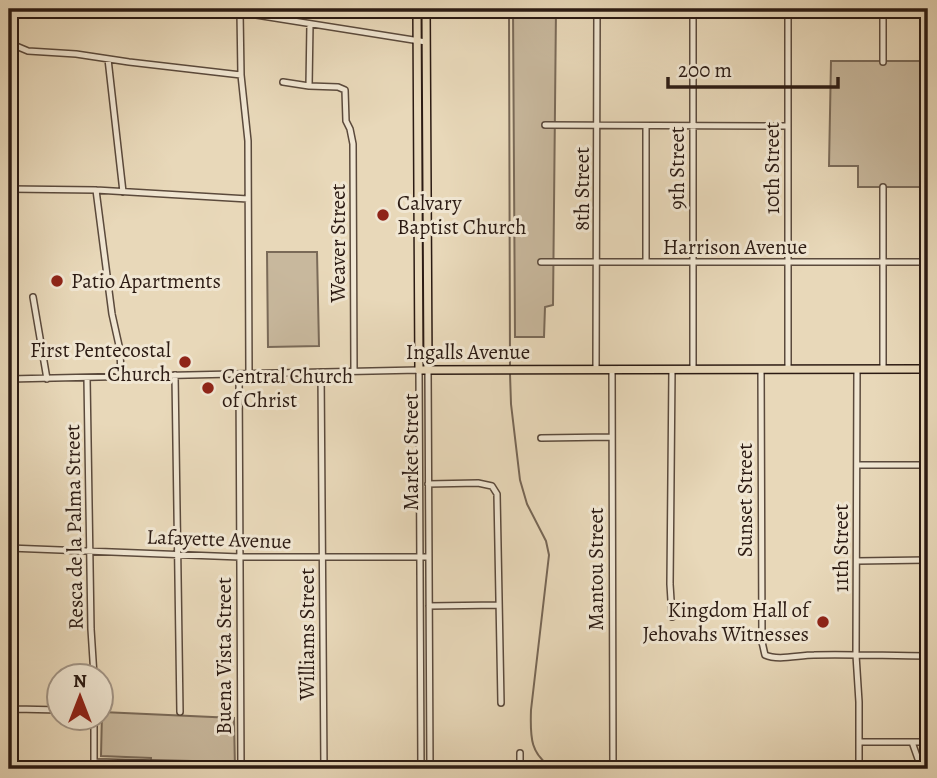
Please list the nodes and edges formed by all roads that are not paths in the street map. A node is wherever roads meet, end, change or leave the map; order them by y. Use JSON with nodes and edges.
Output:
{"nodes":[{"id":1,"x":218,"y":9,"type":"edge"},
{"id":2,"x":417,"y":9,"type":"edge"},
{"id":3,"x":426,"y":9,"type":"edge"},
{"id":4,"x":597,"y":9,"type":"edge"},
{"id":5,"x":693,"y":9,"type":"edge"},
{"id":6,"x":788,"y":9,"type":"edge"},
{"id":7,"x":883,"y":9,"type":"edge"},
{"id":8,"x":240,"y":12,"type":"junction"},
{"id":9,"x":310,"y":24,"type":"junction"},
{"id":10,"x":422,"y":41,"type":"junction"},
{"id":11,"x":9,"y":43,"type":"edge"},
{"id":12,"x":108,"y":59,"type":"junction"},
{"id":13,"x":883,"y":62,"type":"dead end"},
{"id":14,"x":241,"y":75,"type":"junction"},
{"id":15,"x":283,"y":82,"type":"dead end"},
{"id":16,"x":309,"y":86,"type":"junction"},
{"id":17,"x":545,"y":125,"type":"dead end"},
{"id":18,"x":597,"y":126,"type":"junction"},
{"id":19,"x":646,"y":126,"type":"junction"},
{"id":20,"x":693,"y":126,"type":"junction"},
{"id":21,"x":788,"y":126,"type":"junction"},
{"id":22,"x":884,"y":187,"type":"dead end"},
{"id":23,"x":9,"y":189,"type":"edge"},
{"id":24,"x":96,"y":190,"type":"junction"},
{"id":25,"x":123,"y":192,"type":"junction"},
{"id":26,"x":248,"y":199,"type":"junction"},
{"id":27,"x":541,"y":262,"type":"dead end"},
{"id":28,"x":646,"y":262,"type":"junction"},
{"id":29,"x":693,"y":262,"type":"junction"},
{"id":30,"x":788,"y":262,"type":"junction"},
{"id":31,"x":884,"y":262,"type":"junction"},
{"id":32,"x":928,"y":262,"type":"edge"},
{"id":33,"x":597,"y":263,"type":"junction"},
{"id":34,"x":33,"y":297,"type":"dead end"},
{"id":35,"x":596,"y":369,"type":"junction"},
{"id":36,"x":612,"y":369,"type":"junction"},
{"id":37,"x":672,"y":369,"type":"junction"},
{"id":38,"x":693,"y":369,"type":"junction"},
{"id":39,"x":761,"y":369,"type":"junction"},
{"id":40,"x":788,"y":369,"type":"junction"},
{"id":41,"x":857,"y":369,"type":"junction"},
{"id":42,"x":883,"y":369,"type":"junction"},
{"id":43,"x":928,"y":369,"type":"edge"},
{"id":44,"x":423,"y":370,"type":"junction"},
{"id":45,"x":354,"y":371,"type":"junction"},
{"id":46,"x":321,"y":372,"type":"junction"},
{"id":47,"x":239,"y":374,"type":"junction"},
{"id":48,"x":249,"y":374,"type":"junction"},
{"id":49,"x":175,"y":375,"type":"junction"},
{"id":50,"x":87,"y":377,"type":"junction"},
{"id":51,"x":121,"y":377,"type":"junction"},
{"id":52,"x":9,"y":379,"type":"edge"},
{"id":53,"x":47,"y":379,"type":"junction"},
{"id":54,"x":541,"y":438,"type":"dead end"},
{"id":55,"x":612,"y":438,"type":"junction"},
{"id":56,"x":856,"y":465,"type":"junction"},
{"id":57,"x":928,"y":465,"type":"edge"},
{"id":58,"x":428,"y":484,"type":"junction"},
{"id":59,"x":9,"y":548,"type":"edge"},
{"id":60,"x":90,"y":550,"type":"junction"},
{"id":61,"x":177,"y":554,"type":"junction"},
{"id":62,"x":240,"y":557,"type":"junction"},
{"id":63,"x":323,"y":557,"type":"junction"},
{"id":64,"x":420,"y":557,"type":"junction"},
{"id":65,"x":429,"y":557,"type":"junction"},
{"id":66,"x":856,"y":561,"type":"junction"},
{"id":67,"x":928,"y":561,"type":"edge"},
{"id":68,"x":9,"y":591,"type":"edge"},
{"id":69,"x":499,"y":605,"type":"junction"},
{"id":70,"x":429,"y":606,"type":"junction"},
{"id":71,"x":672,"y":617,"type":"dead end"},
{"id":72,"x":856,"y":655,"type":"junction"},
{"id":73,"x":928,"y":656,"type":"edge"},
{"id":74,"x":93,"y":662,"type":"edge"},
{"id":75,"x":501,"y":703,"type":"dead end"},
{"id":76,"x":15,"y":709,"type":"junction"},
{"id":77,"x":46,"y":710,"type":"edge"},
{"id":78,"x":180,"y":712,"type":"dead end"},
{"id":79,"x":94,"y":732,"type":"edge"},
{"id":80,"x":860,"y":742,"type":"junction"},
{"id":81,"x":912,"y":742,"type":"junction"},
{"id":82,"x":928,"y":742,"type":"edge"},
{"id":83,"x":520,"y":753,"type":"dead end"},
{"id":84,"x":94,"y":762,"type":"junction"},
{"id":85,"x":240,"y":767,"type":"edge"},
{"id":86,"x":324,"y":767,"type":"edge"},
{"id":87,"x":421,"y":767,"type":"edge"},
{"id":88,"x":430,"y":767,"type":"edge"},
{"id":89,"x":14,"y":769,"type":"edge"},
{"id":90,"x":94,"y":769,"type":"edge"},
{"id":91,"x":520,"y":769,"type":"edge"},
{"id":92,"x":613,"y":769,"type":"edge"},
{"id":93,"x":859,"y":769,"type":"edge"},
{"id":94,"x":925,"y":769,"type":"edge"}],
"edges":[{"from":1,"to":8,"type":"street"},
{"from":2,"to":10,"type":"main road","name":"Market Street"},
{"from":3,"to":10,"type":"main road","name":"Market Street"},
{"from":4,"to":18,"type":"street","name":"8th Street"},
{"from":5,"to":20,"type":"street","name":"9th Street"},
{"from":6,"to":21,"type":"street","name":"10th Street"},
{"from":7,"to":13,"type":"street"},
{"from":8,"to":9,"type":"street"},
{"from":8,"to":14,"type":"street"},
{"from":9,"to":10,"type":"street"},
{"from":9,"to":16,"type":"street"},
{"from":10,"to":44,"type":"main road","name":"Market Street"},
{"from":11,"to":12,"type":"street"},
{"from":12,"to":14,"type":"street"},
{"from":12,"to":25,"type":"street"},
{"from":14,"to":26,"type":"street"},
{"from":15,"to":16,"type":"street"},
{"from":16,"to":45,"type":"street","name":"Weaver Street"},
{"from":17,"to":18,"type":"street"},
{"from":18,"to":19,"type":"street"},
{"from":18,"to":33,"type":"street","name":"8th Street"},
{"from":19,"to":20,"type":"street"},
{"from":19,"to":28,"type":"street"},
{"from":20,"to":21,"type":"street"},
{"from":20,"to":29,"type":"street","name":"9th Street"},
{"from":21,"to":30,"type":"street","name":"10th Street"},
{"from":22,"to":31,"type":"street"},
{"from":23,"to":24,"type":"street"},
{"from":24,"to":25,"type":"street"},
{"from":24,"to":51,"type":"street"},
{"from":25,"to":26,"type":"street"},
{"from":26,"to":48,"type":"street"},
{"from":27,"to":33,"type":"street","name":"Harrison Avenue"},
{"from":28,"to":29,"type":"street","name":"Harrison Avenue"},
{"from":28,"to":33,"type":"street","name":"Harrison Avenue"},
{"from":29,"to":30,"type":"street","name":"Harrison Avenue"},
{"from":29,"to":38,"type":"street","name":"9th Street"},
{"from":30,"to":31,"type":"street","name":"Harrison Avenue"},
{"from":30,"to":40,"type":"street","name":"10th Street"},
{"from":31,"to":32,"type":"street","name":"Harrison Avenue"},
{"from":31,"to":42,"type":"street"},
{"from":33,"to":35,"type":"street","name":"8th Street"},
{"from":34,"to":53,"type":"street"},
{"from":35,"to":36,"type":"main road","name":"Ingalls Avenue"},
{"from":35,"to":44,"type":"main road","name":"Ingalls Avenue"},
{"from":36,"to":37,"type":"main road","name":"Ingalls Avenue"},
{"from":36,"to":55,"type":"street","name":"Mantou Street"},
{"from":37,"to":38,"type":"main road","name":"Ingalls Avenue"},
{"from":37,"to":71,"type":"street"},
{"from":38,"to":39,"type":"main road","name":"Ingalls Avenue"},
{"from":39,"to":40,"type":"main road","name":"Ingalls Avenue"},
{"from":39,"to":72,"type":"street","name":"Sunset Street"},
{"from":40,"to":41,"type":"main road","name":"Ingalls Avenue"},
{"from":41,"to":42,"type":"main road","name":"Ingalls Avenue"},
{"from":41,"to":56,"type":"street","name":"11th Street"},
{"from":42,"to":43,"type":"main road","name":"Ingalls Avenue"},
{"from":44,"to":45,"type":"street","name":"Ingalls Avenue"},
{"from":44,"to":58,"type":"street","name":"Market Street"},
{"from":44,"to":64,"type":"street","name":"Market Street"},
{"from":45,"to":46,"type":"street","name":"Ingalls Avenue"},
{"from":46,"to":48,"type":"street","name":"Ingalls Avenue"},
{"from":46,"to":63,"type":"street","name":"Williams Street"},
{"from":47,"to":48,"type":"street","name":"Ingalls Avenue"},
{"from":47,"to":49,"type":"street","name":"Ingalls Avenue"},
{"from":47,"to":62,"type":"street","name":"Buena Vista Street"},
{"from":49,"to":51,"type":"street","name":"Ingalls Avenue"},
{"from":49,"to":61,"type":"street"},
{"from":50,"to":51,"type":"street","name":"Ingalls Avenue"},
{"from":50,"to":53,"type":"street","name":"Ingalls Avenue"},
{"from":50,"to":60,"type":"street","name":"Resca de la Palma Street"},
{"from":52,"to":53,"type":"street","name":"Ingalls Avenue"},
{"from":54,"to":55,"type":"street"},
{"from":55,"to":92,"type":"street","name":"Mantou Street"},
{"from":56,"to":57,"type":"street"},
{"from":56,"to":66,"type":"street","name":"11th Street"},
{"from":58,"to":65,"type":"street","name":"Market Street"},
{"from":58,"to":69,"type":"street"},
{"from":59,"to":60,"type":"street","name":"Lafayette Avenue"},
{"from":60,"to":61,"type":"street","name":"Lafayette Avenue"},
{"from":60,"to":74,"type":"street","name":"Resca de la Palma Street"},
{"from":61,"to":62,"type":"street","name":"Lafayette Avenue"},
{"from":61,"to":78,"type":"street"},
{"from":62,"to":63,"type":"street","name":"Lafayette Avenue"},
{"from":62,"to":85,"type":"street","name":"Buena Vista Street"},
{"from":63,"to":64,"type":"street","name":"Lafayette Avenue"},
{"from":63,"to":86,"type":"street","name":"Williams Street"},
{"from":64,"to":65,"type":"street","name":"Lafayette Avenue"},
{"from":64,"to":87,"type":"street","name":"Market Street"},
{"from":65,"to":70,"type":"street","name":"Market Street"},
{"from":66,"to":67,"type":"street"},
{"from":66,"to":72,"type":"street","name":"11th Street"},
{"from":68,"to":76,"type":"street"},
{"from":69,"to":70,"type":"street"},
{"from":69,"to":75,"type":"street"},
{"from":70,"to":88,"type":"street","name":"Market Street"},
{"from":72,"to":73,"type":"street"},
{"from":72,"to":80,"type":"street","name":"11th Street"},
{"from":76,"to":77,"type":"street"},
{"from":76,"to":89,"type":"street"},
{"from":79,"to":84,"type":"street"},
{"from":80,"to":81,"type":"street"},
{"from":80,"to":93,"type":"street","name":"11th Street"},
{"from":81,"to":82,"type":"street"},
{"from":81,"to":94,"type":"street"},
{"from":83,"to":91,"type":"street"},
{"from":84,"to":85,"type":"street"},
{"from":84,"to":90,"type":"street"},
{"from":85,"to":86,"type":"street"},
{"from":86,"to":87,"type":"street"},
{"from":87,"to":88,"type":"street"}]}
